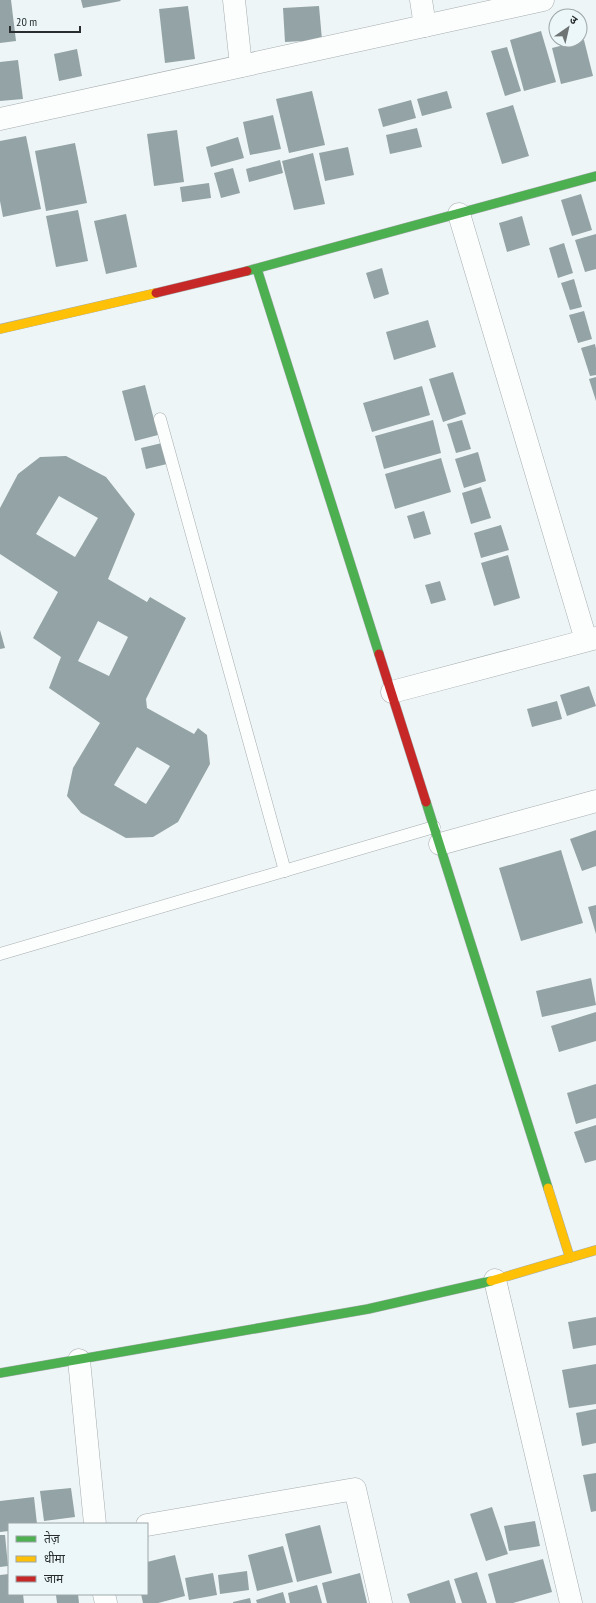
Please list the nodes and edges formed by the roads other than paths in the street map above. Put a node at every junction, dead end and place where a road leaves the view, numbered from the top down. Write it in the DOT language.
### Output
graph roads {
  1 [pos="234,0"];
  2 [pos="421,0"];
  3 [pos="543,0"];
  4 [pos="425,26"];
  5 [pos="241,66"];
  6 [pos="0,119"];
  7 [pos="596,176"];
  8 [pos="459,214"];
  9 [pos="257,269"];
  10 [pos="0,329"];
  11 [pos="160,419"];
  12 [pos="591,639"];
  13 [pos="392,692"];
  14 [pos="596,801"];
  15 [pos="437,835"];
  16 [pos="285,871"];
  17 [pos="0,954"];
  18 [pos="596,1250"];
  19 [pos="570,1258"];
  20 [pos="495,1280"];
  21 [pos="78,1360"];
  22 [pos="0,1373"];
  23 [pos="95,1523"];
  24 [pos="148,1525"];
  25 [pos="381,1603"];
  26 [pos="571,1603"];
  1 -- 5 [label="street"];
  2 -- 4 [label="street"];
  3 -- 4 [label="street"];
  4 -- 5 [label="street"];
  5 -- 6 [label="street"];
  7 -- 8 [label="street"];
  8 -- 9 [label="street"];
  8 -- 12 [label="street"];
  9 -- 10 [label="street"];
  9 -- 13 [label="street"];
  11 -- 16 [label="lane"];
  12 -- 13 [label="street"];
  13 -- 15 [label="street"];
  14 -- 15 [label="street"];
  15 -- 16 [label="lane"];
  15 -- 19 [label="street"];
  16 -- 17 [label="lane"];
  18 -- 19 [label="street"];
  19 -- 20 [label="street"];
  20 -- 21 [label="street"];
  20 -- 26 [label="street"];
  21 -- 22 [label="street"];
  21 -- 23 [label="street"];
  24 -- 25 [label="street"];
}
